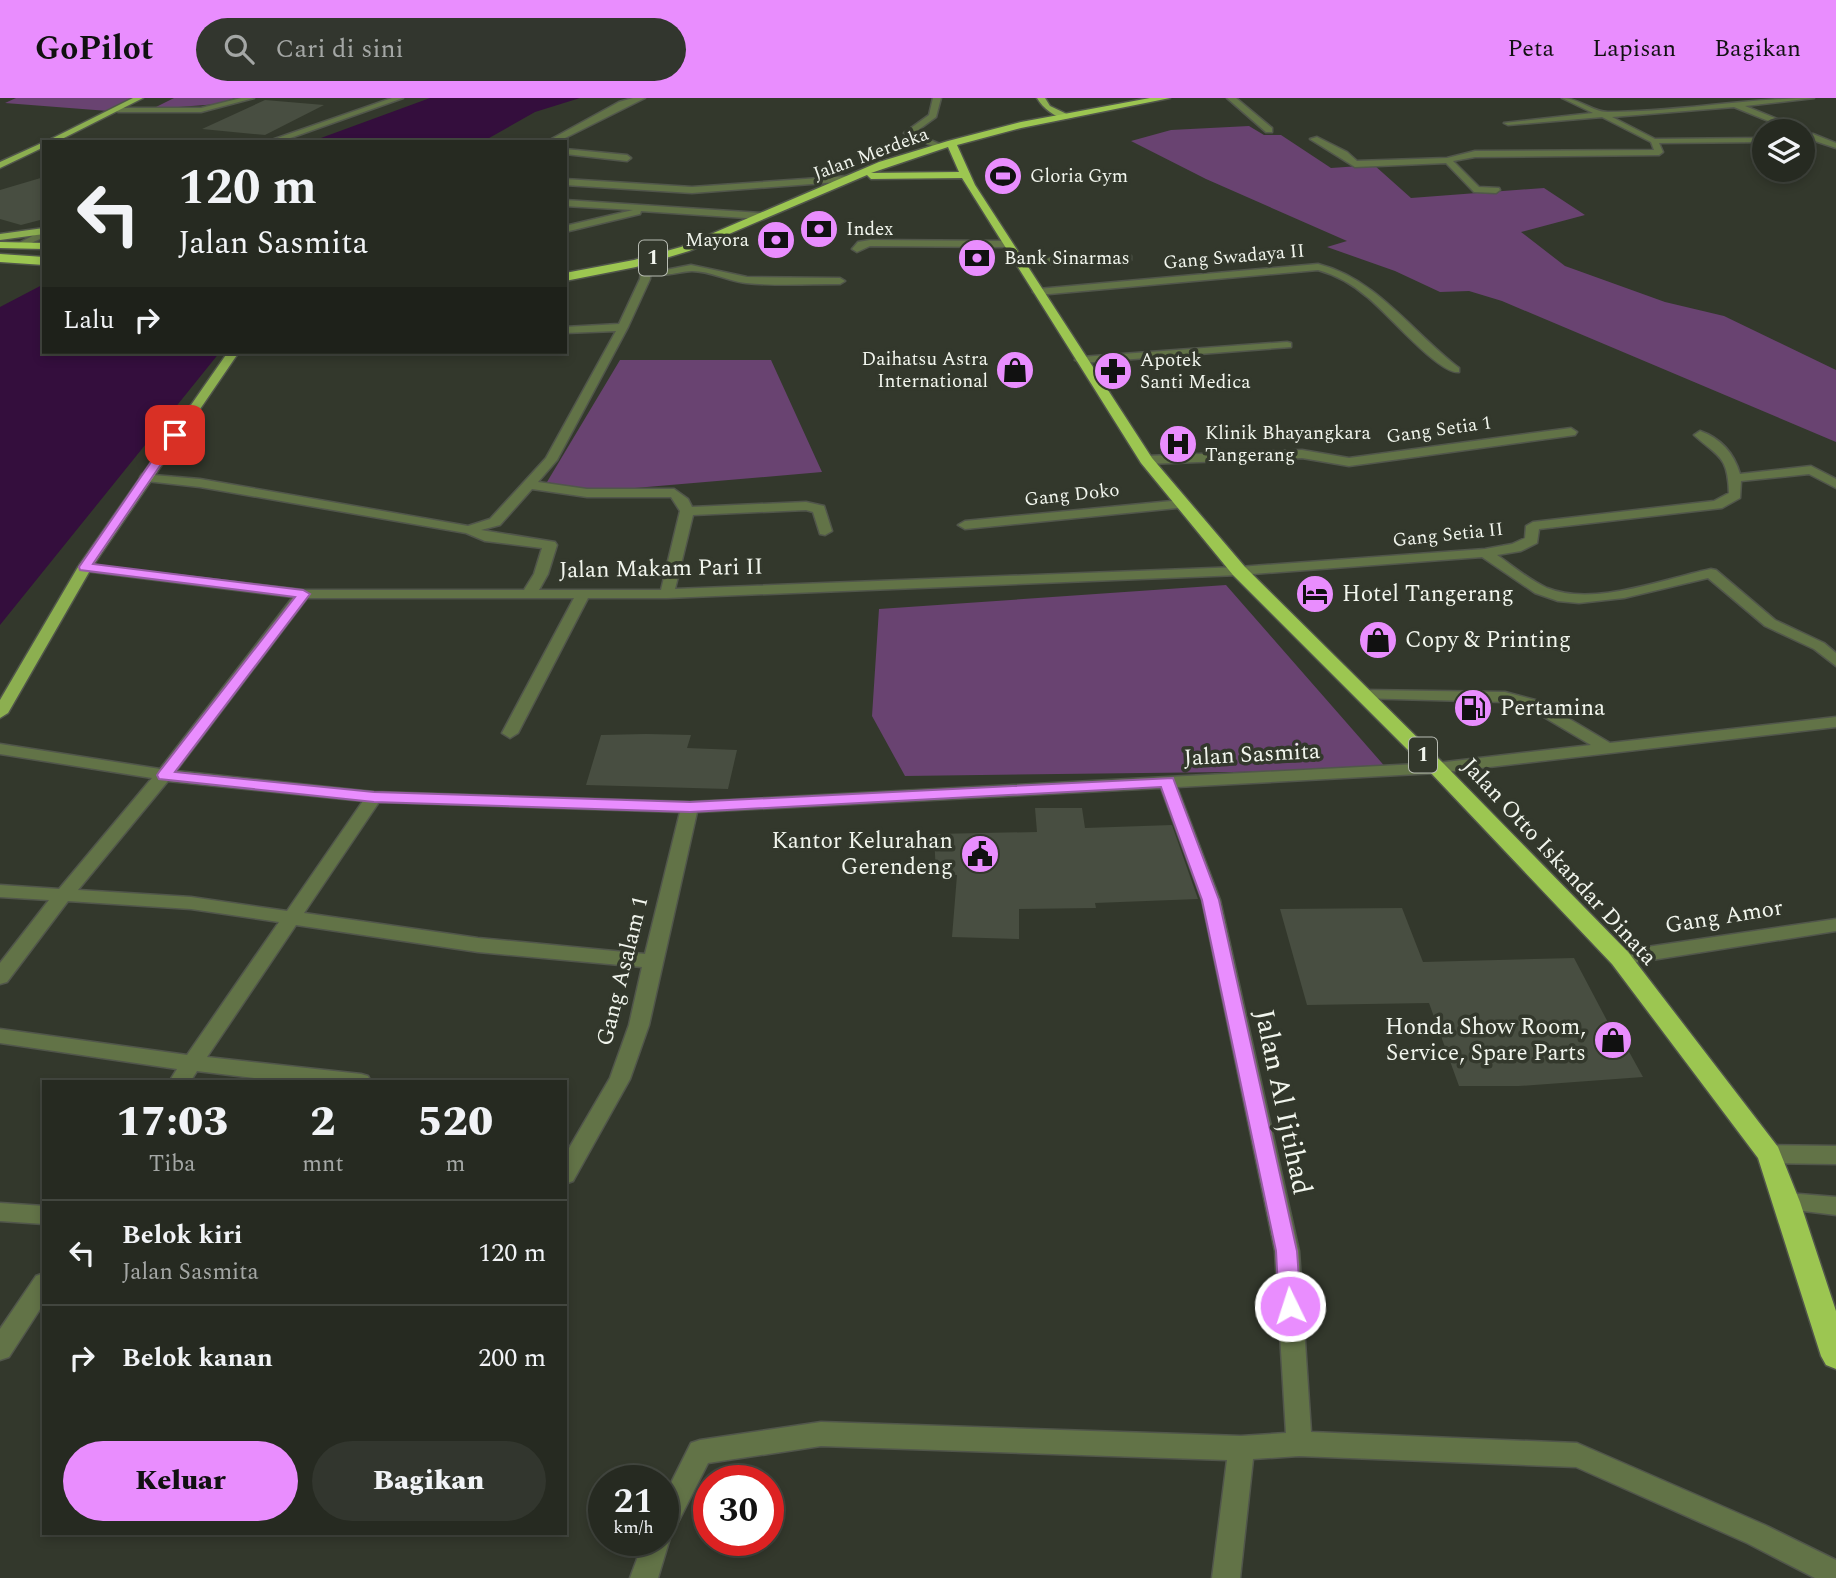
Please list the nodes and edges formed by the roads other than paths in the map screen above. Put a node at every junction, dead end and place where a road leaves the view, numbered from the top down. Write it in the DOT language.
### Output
graph roads {
  1 [pos="139,98"];
  2 [pos="250,98"];
  3 [pos="400,98"];
  4 [pos="641,98"];
  5 [pos="937,98"];
  6 [pos="1041,98"];
  7 [pos="1107,98"];
  8 [pos="1165,98"];
  9 [pos="1231,98"];
  10 [pos="1566,98"];
  11 [pos="1810,98"];
  12 [pos="1734,104"];
  13 [pos="118,110"];
  14 [pos="1051,110"];
  15 [pos="1602,115"];
  16 [pos="1069,117"];
  17 [pos="1769,119"];
  18 [pos="1508,123"];
  19 [pos="1021,125"];
  20 [pos="1269,130"];
  21 [pos="1815,134"];
  22 [pos="1836,134"];
  23 [pos="1815,138"];
  24 [pos="1314,139"];
  25 [pos="53,140"];
  26 [pos="276,140"];
  27 [pos="554,140"];
  28 [pos="1752,140"];
  29 [pos="1654,141"];
  30 [pos="951,143"];
  31 [pos="42,145"];
  32 [pos="1836,146"];
  33 [pos="939,147"];
  34 [pos="567,151"];
  35 [pos="627,158"];
  36 [pos="1448,160"];
  37 [pos="0,165"];
  38 [pos="966,176"];
  39 [pos="848,179"];
  40 [pos="567,182"];
  41 [pos="1496,190"];
  42 [pos="567,203"];
  43 [pos="651,209"];
  44 [pos="761,216"];
  45 [pos="737,226"];
  46 [pos="567,229"];
  47 [pos="42,232"];
  48 [pos="42,233"];
  49 [pos="0,237"];
  50 [pos="1007,244"];
  51 [pos="0,245"];
  52 [pos="20,245"];
  53 [pos="42,246"];
  54 [pos="857,249"];
  55 [pos="670,253"];
  56 [pos="0,258"];
  57 [pos="1128,258"];
  58 [pos="646,260"];
  59 [pos="42,261"];
  60 [pos="1019,262"];
  61 [pos="567,265"];
  62 [pos="567,277"];
  63 [pos="840,281"];
  64 [pos="1038,292"];
  65 [pos="623,327"];
  66 [pos="567,330"];
  67 [pos="1287,345"];
  68 [pos="232,354"];
  69 [pos="1081,360"];
  70 [pos="1455,370"];
  71 [pos="1571,432"];
  72 [pos="1700,435"];
  73 [pos="1146,460"];
  74 [pos="146,477"];
  75 [pos="1735,478"];
  76 [pos="1836,484"];
  77 [pos="530,485"];
  78 [pos="1182,504"];
  79 [pos="687,512"];
  80 [pos="965,525"];
  81 [pos="469,530"];
  82 [pos="825,531"];
  83 [pos="1485,553"];
  84 [pos="85,567"];
  85 [pos="1238,571"];
  86 [pos="303,594"];
  87 [pos="529,594"];
  88 [pos="583,594"];
  89 [pos="667,594"];
  90 [pos="1836,661"];
  91 [pos="1363,695"];
  92 [pos="0,713"];
  93 [pos="1836,722"];
  94 [pos="510,733"];
  95 [pos="1607,748"];
  96 [pos="0,749"];
  97 [pos="1437,768"];
  98 [pos="164,775"];
  99 [pos="1167,782"];
  100 [pos="374,797"];
  101 [pos="690,807"];
  102 [pos="0,891"];
  103 [pos="64,894"];
  104 [pos="291,920"];
  105 [pos="1836,925"];
  106 [pos="1620,958"];
  107 [pos="652,961"];
  108 [pos="0,977"];
  109 [pos="0,1036"];
  110 [pos="191,1063"];
  111 [pos="180,1080"];
  112 [pos="343,1080"];
  113 [pos="1769,1154"];
  114 [pos="1836,1155"];
  115 [pos="567,1172"];
  116 [pos="1787,1202"];
  117 [pos="1836,1206"];
  118 [pos="0,1212"];
  119 [pos="42,1215"];
  120 [pos="42,1286"];
  121 [pos="0,1349"];
  122 [pos="1836,1356"];
  123 [pos="1298,1444"];
  124 [pos="1241,1448"];
  125 [pos="679,1496"];
  126 [pos="652,1556"];
  127 [pos="1836,1574"];
  128 [pos="645,1578"];
  129 [pos="1226,1578"];
  1 -- 13 [label="main road"];
  2 -- 13 [label="street"];
  3 -- 26 [label="street"];
  4 -- 27 [label="street"];
  5 -- 33 [label="street"];
  6 -- 14 [label="main road"];
  7 -- 14 [label="highway, Jalan Merdeka / 1"];
  8 -- 16 [label="highway, Jalan Merdeka / 1"];
  9 -- 20 [label="street"];
  10 -- 15 [label="street"];
  11 -- 12 [label="street"];
  12 -- 15 [label="street"];
  12 -- 17 [label="street"];
  13 -- 25 [label="main road"];
  14 -- 16 [label="main road"];
  14 -- 19 [label="highway, Jalan Merdeka / 1"];
  15 -- 18 [label="street"];
  15 -- 29 [label="street"];
  16 -- 19 [label="highway, Jalan Merdeka / 1"];
  19 -- 30 [label="highway, Jalan Merdeka / 1"];
  21 -- 22 [label="street"];
  23 -- 32 [label="street"];
  24 -- 36 [label="street"];
  28 -- 29 [label="street"];
  29 -- 36 [label="street"];
  30 -- 33 [label="highway, Jalan Merdeka / 1"];
  30 -- 38 [label="highway, Jalan Otto Iskandar Dinata / 1"];
  31 -- 37 [label="main road"];
  33 -- 39 [label="highway, Jalan Merdeka / 1"];
  34 -- 35 [label="street"];
  36 -- 41 [label="street"];
  38 -- 39 [label="highway"];
  38 -- 50 [label="highway, Jalan Otto Iskandar Dinata / 1"];
  39 -- 40 [label="street"];
  39 -- 44 [label="highway, Jalan Merdeka / 1"];
  42 -- 43 [label="street"];
  43 -- 44 [label="street"];
  43 -- 46 [label="street"];
  44 -- 45 [label="highway, Jalan Merdeka / 1"];
  45 -- 55 [label="highway, Jalan Merdeka / 1"];
  45 -- 61 [label="highway, Jalan Merdeka / 1"];
  47 -- 49 [label="main road"];
  48 -- 52 [label="street"];
  50 -- 54 [label="street"];
  50 -- 60 [label="highway, Jalan Otto Iskandar Dinata / 1"];
  51 -- 52 [label="highway"];
  52 -- 53 [label="highway"];
  55 -- 58 [label="highway, Jalan Merdeka / 1"];
  55 -- 63 [label="street"];
  56 -- 59 [label="highway"];
  57 -- 60 [label="street"];
  58 -- 62 [label="highway, Jalan Merdeka / 1"];
  58 -- 65 [label="street"];
  60 -- 64 [label="highway, Jalan Otto Iskandar Dinata / 1"];
  64 -- 69 [label="highway, Jalan Otto Iskandar Dinata / 1"];
  64 -- 70 [label="street, Gang Swadaya II"];
  65 -- 66 [label="street"];
  65 -- 77 [label="street"];
  67 -- 69 [label="street"];
  68 -- 74 [label="main road"];
  69 -- 73 [label="highway, Jalan Otto Iskandar Dinata / 1"];
  71 -- 73 [label="street, Gang Setia 1"];
  72 -- 75 [label="street"];
  73 -- 78 [label="highway, Jalan Otto Iskandar Dinata / 1"];
  74 -- 81 [label="street"];
  74 -- 84 [label="main road"];
  75 -- 76 [label="street"];
  75 -- 83 [label="street, Gang Setia II"];
  77 -- 79 [label="street"];
  77 -- 81 [label="street"];
  78 -- 80 [label="street, Gang Doko"];
  78 -- 85 [label="highway, Jalan Otto Iskandar Dinata / 1"];
  79 -- 82 [label="street"];
  79 -- 89 [label="street"];
  81 -- 87 [label="street"];
  83 -- 85 [label="street, Gang Setia II"];
  83 -- 90 [label="street"];
  84 -- 86 [label="street, Jalan Makam Pari II"];
  84 -- 92 [label="main road"];
  85 -- 89 [label="street, Jalan Makam Pari II"];
  85 -- 91 [label="highway, Jalan Otto Iskandar Dinata / 1"];
  86 -- 87 [label="street, Jalan Makam Pari II"];
  86 -- 98 [label="street"];
  87 -- 88 [label="street, Jalan Makam Pari II"];
  88 -- 89 [label="street, Jalan Makam Pari II"];
  88 -- 94 [label="street"];
  91 -- 95 [label="street"];
  91 -- 97 [label="highway, Jalan Otto Iskandar Dinata / 1"];
  93 -- 95 [label="street, Jalan Sasmita"];
  95 -- 97 [label="street, Jalan Sasmita"];
  96 -- 98 [label="street, Jalan Sasmita"];
  97 -- 99 [label="street, Jalan Sasmita"];
  97 -- 106 [label="highway, Jalan Otto Iskandar Dinata / 1"];
  98 -- 100 [label="street, Jalan Sasmita"];
  98 -- 103 [label="street"];
  99 -- 101 [label="street, Jalan Sasmita"];
  99 -- 123 [label="street, Jalan Al Ijtihad"];
  100 -- 101 [label="street, Jalan Sasmita"];
  100 -- 104 [label="street"];
  101 -- 107 [label="street, Gang Asalam 1"];
  102 -- 103 [label="street"];
  103 -- 104 [label="street"];
  103 -- 108 [label="street"];
  104 -- 107 [label="street"];
  104 -- 110 [label="street"];
  105 -- 106 [label="street, Gang Amor"];
  106 -- 113 [label="highway, Jalan Otto Iskandar Dinata / 1"];
  107 -- 115 [label="street, Gang Asalam 1"];
  109 -- 110 [label="street"];
  110 -- 111 [label="street"];
  110 -- 112 [label="street"];
  113 -- 114 [label="street"];
  113 -- 116 [label="highway, Jalan Otto Iskandar Dinata / 1"];
  116 -- 117 [label="street"];
  116 -- 122 [label="highway, Jalan Otto Iskandar Dinata / 1"];
  118 -- 119 [label="street"];
  120 -- 121 [label="street"];
  123 -- 124 [label="street"];
  123 -- 127 [label="street"];
  124 -- 125 [label="street"];
  124 -- 129 [label="street"];
  126 -- 128 [label="street"];
}
